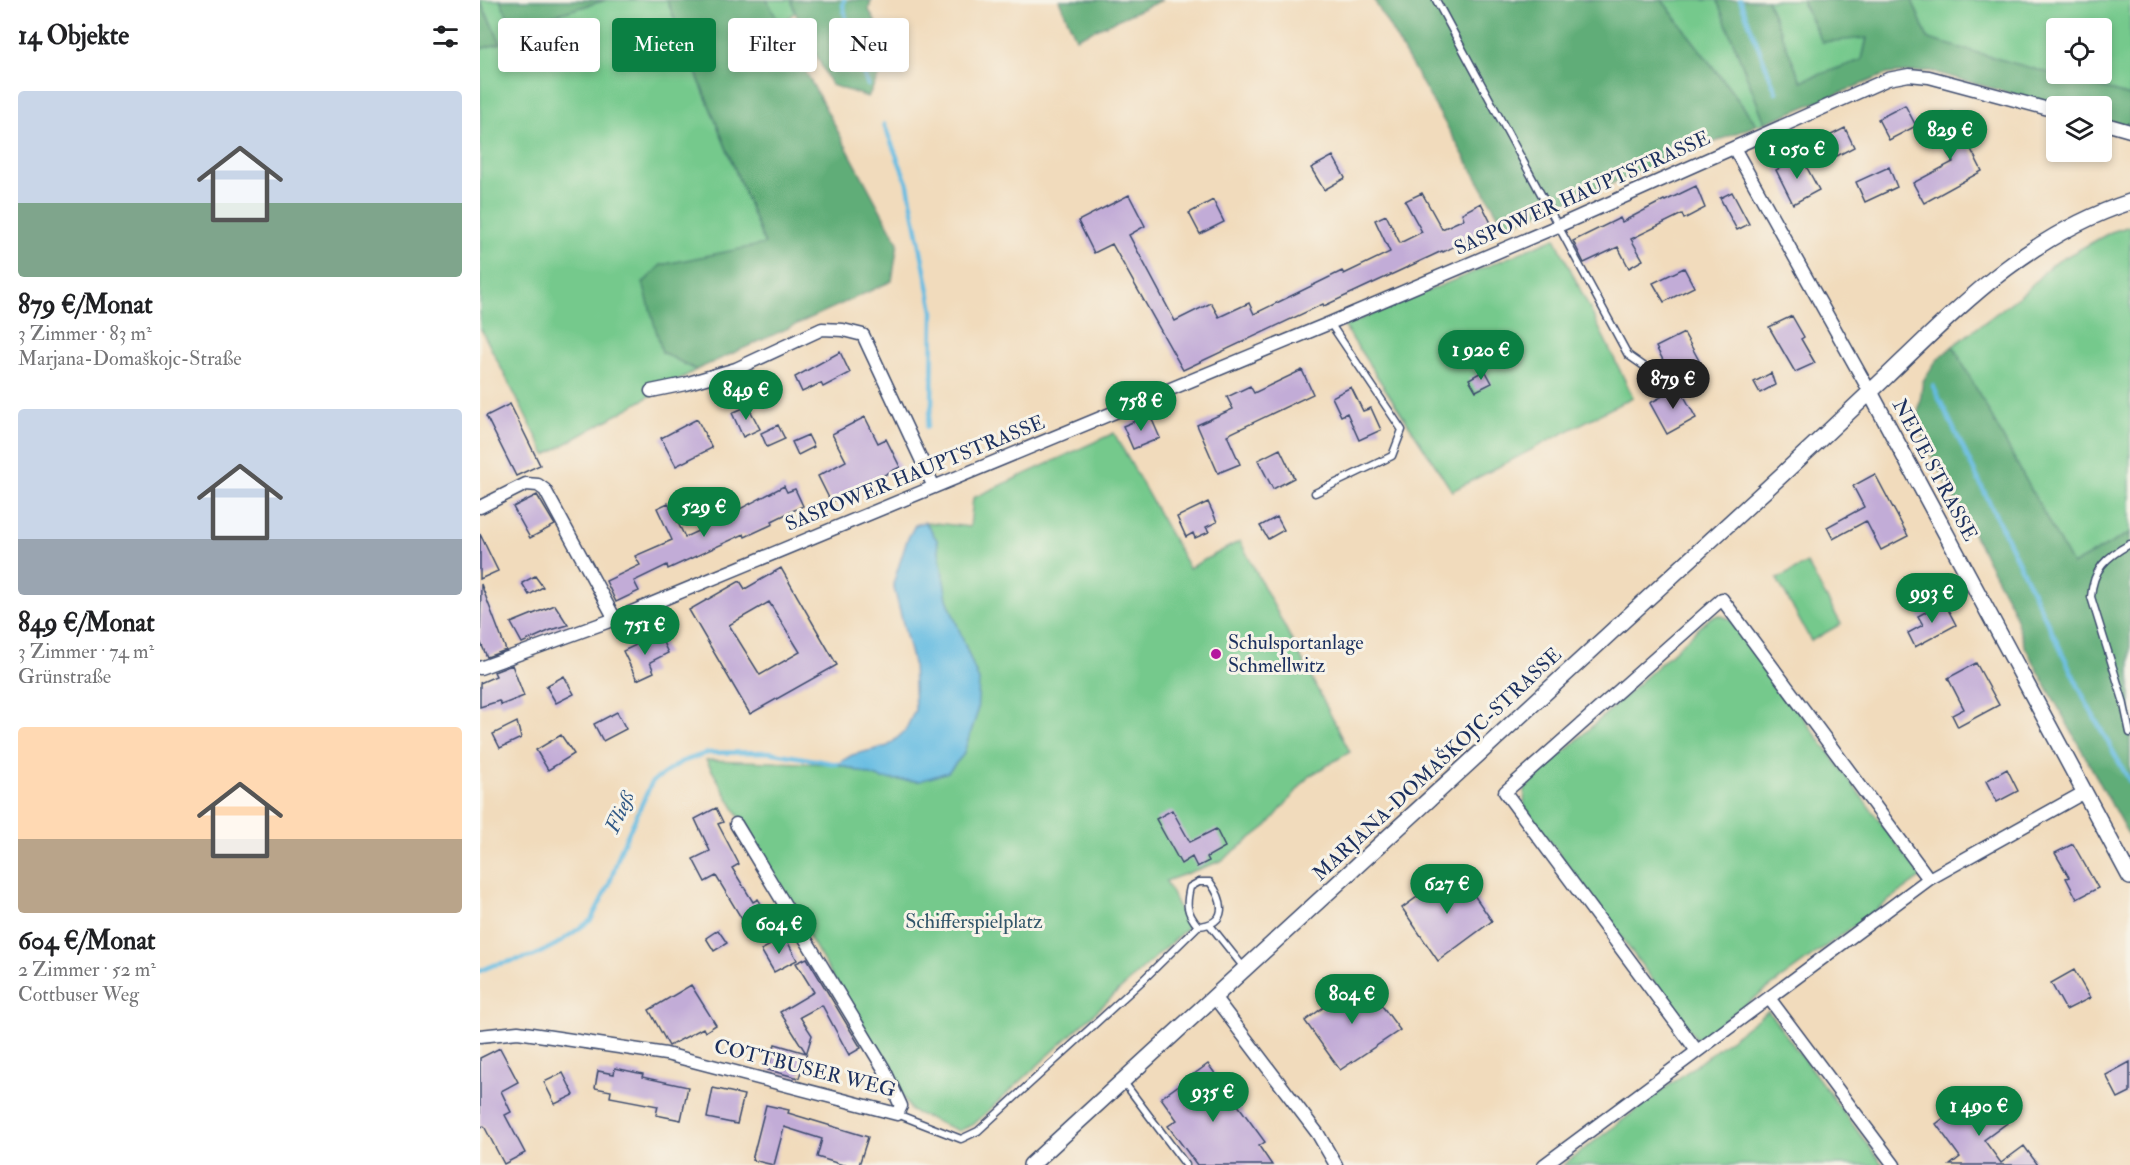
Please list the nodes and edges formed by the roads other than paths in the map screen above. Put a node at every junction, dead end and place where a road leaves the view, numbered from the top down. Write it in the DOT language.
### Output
graph roads {
  1 [pos="1436,0"];
  2 [pos="2046,108"];
  3 [pos="2112,126"];
  4 [pos="2130,131"];
  5 [pos="1734,148"];
  6 [pos="2130,202"];
  7 [pos="1558,226"];
  8 [pos="1330,323"];
  9 [pos="1648,369"];
  10 [pos="651,391"];
  11 [pos="1870,392"];
  12 [pos="934,487"];
  13 [pos="1315,494"];
  14 [pos="480,507"];
  15 [pos="2130,544"];
  16 [pos="615,619"];
  17 [pos="480,668"];
  18 [pos="2130,734"];
  19 [pos="2083,793"];
  20 [pos="736,824"];
  21 [pos="2130,877"];
  22 [pos="1929,879"];
  23 [pos="1209,925"];
  24 [pos="1198,926"];
  25 [pos="1246,970"];
  26 [pos="1215,998"];
  27 [pos="1769,998"];
  28 [pos="480,1036"];
  29 [pos="1697,1051"];
  30 [pos="1123,1081"];
  31 [pos="897,1114"];
  32 [pos="1031,1165"];
  33 [pos="1186,1165"];
  34 [pos="1335,1165"];
  35 [pos="1544,1165"];
  36 [pos="1893,1165"];
  1 -- 7 [label="lane"];
  2 -- 5 [label="street, SASPOWER HAUPTSTRASSE"];
  3 -- 4 [label="street"];
  5 -- 7 [label="street, SASPOWER HAUPTSTRASSE"];
  5 -- 11 [label="street, NEUE STRASSE"];
  6 -- 11 [label="street, MARJANA-DOMAŠKOJC-STRASSE"];
  7 -- 8 [label="street, SASPOWER HAUPTSTRASSE"];
  7 -- 9 [label="lane"];
  8 -- 12 [label="street, SASPOWER HAUPTSTRASSE"];
  8 -- 13 [label="lane"];
  10 -- 12 [label="street"];
  11 -- 19 [label="street, NEUE STRASSE"];
  11 -- 25 [label="street, MARJANA-DOMAŠKOJC-STRASSE"];
  12 -- 16 [label="street, SASPOWER HAUPTSTRASSE"];
  14 -- 16 [label="street"];
  15 -- 18 [label="lane"];
  16 -- 17 [label="street, SASPOWER HAUPTSTRASSE"];
  19 -- 21 [label="street, NEUE STRASSE"];
  19 -- 22 [label="street"];
  20 -- 31 [label="street, COTTBUSER WEG"];
  22 -- 27 [label="street"];
  22 -- 29 [label="street"];
  23 -- 24 [label="lane"];
  23 -- 24 [label="lane"];
  23 -- 25 [label="lane"];
  24 -- 31 [label="lane"];
  25 -- 26 [label="street, MARJANA-DOMAŠKOJC-STRASSE"];
  26 -- 30 [label="street, MARJANA-DOMAŠKOJC-STRASSE"];
  26 -- 34 [label="street"];
  27 -- 29 [label="street"];
  27 -- 36 [label="street"];
  28 -- 31 [label="street, COTTBUSER WEG"];
  29 -- 35 [label="street"];
  30 -- 32 [label="street, MARJANA-DOMAŠKOJC-STRASSE"];
  30 -- 33 [label="lane"];
}
